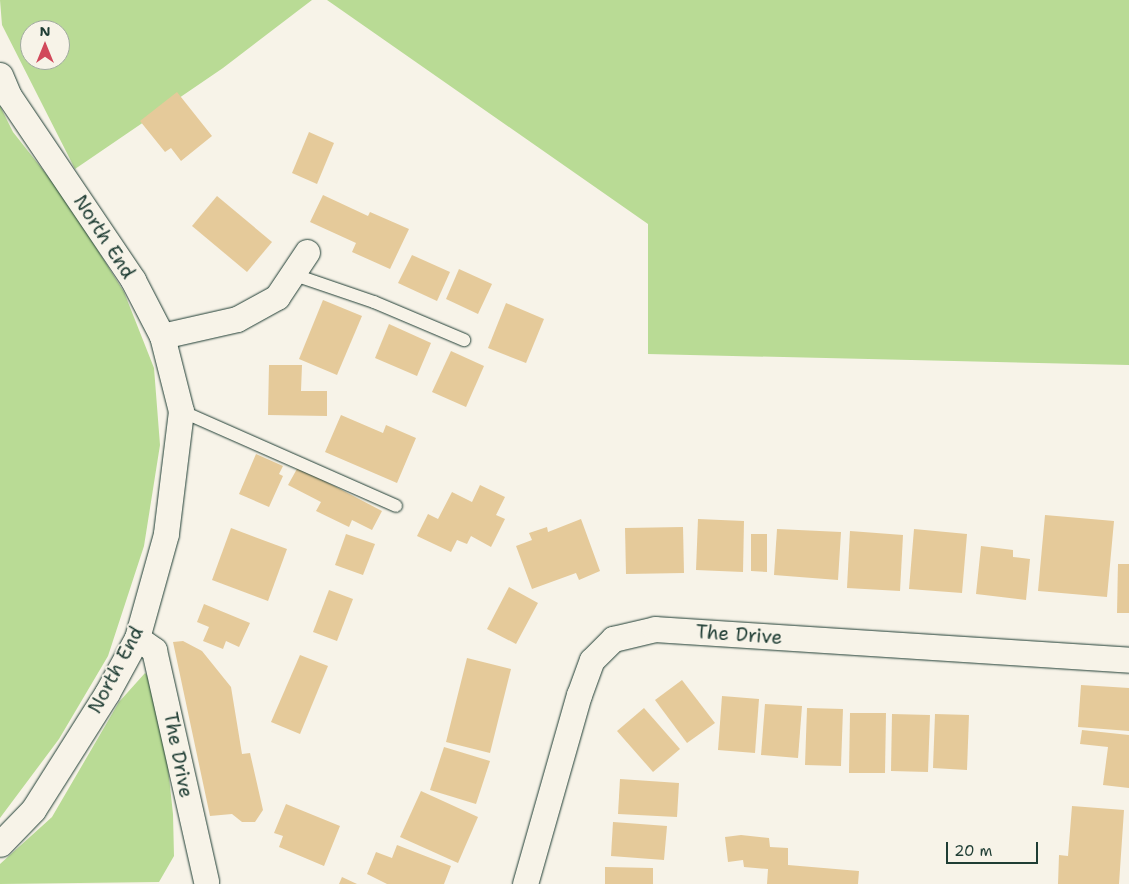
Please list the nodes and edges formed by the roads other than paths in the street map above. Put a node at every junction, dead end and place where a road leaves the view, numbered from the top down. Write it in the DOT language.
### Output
graph roads {
  1 [pos="0,75"];
  2 [pos="307,252"];
  3 [pos="292,274"];
  4 [pos="162,336"];
  5 [pos="464,340"];
  6 [pos="181,411"];
  7 [pos="396,506"];
  8 [pos="137,638"];
  9 [pos="1129,660"];
  10 [pos="0,844"];
  11 [pos="206,883"];
  12 [pos="525,884"];
  1 -- 4 [label="street, North End"];
  2 -- 3 [label="street"];
  3 -- 4 [label="street"];
  3 -- 5 [label="lane"];
  4 -- 6 [label="street, North End"];
  6 -- 7 [label="lane"];
  6 -- 8 [label="street, North End"];
  8 -- 10 [label="street, North End"];
  8 -- 11 [label="street, The Drive"];
  9 -- 12 [label="street, The Drive"];
}
